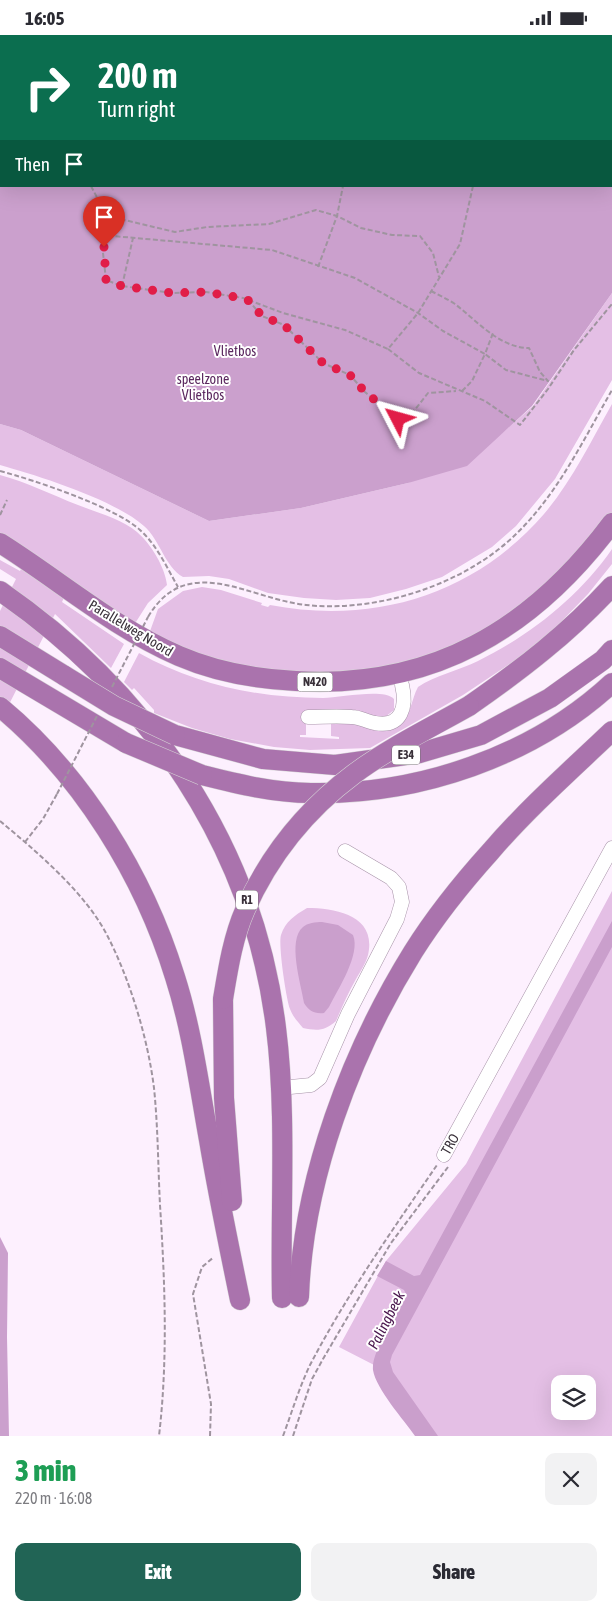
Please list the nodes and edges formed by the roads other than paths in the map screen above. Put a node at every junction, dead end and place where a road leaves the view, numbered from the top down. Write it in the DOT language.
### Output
graph roads {
  1 [pos="612,523"];
  2 [pos="612,539"];
  3 [pos="0,543"];
  4 [pos="0,554"];
  5 [pos="612,586"];
  6 [pos="0,591"];
  7 [pos="0,636"];
  8 [pos="612,650"];
  9 [pos="0,668"];
  10 [pos="612,683"];
  11 [pos="402,685"];
  12 [pos="0,707"];
  13 [pos="308,717"];
  14 [pos="612,731"];
  15 [pos="612,848"];
  16 [pos="345,851"];
  17 [pos="280,1088"];
  18 [pos="448,1159"];
  1 -- 3 [label="highway, Parallelweg Noord / N420"];
  2 -- 11 [label="highway, Parallelweg Noord / N420"];
  4 -- 11 [label="highway, Parallelweg Noord / N420"];
  5 -- 12 [label="highway, bridge"];
  6 -- 17 [label="highway, R1"];
  7 -- 8 [label="highway, E34, bridge"];
  9 -- 10 [label="highway, E34, bridge"];
  11 -- 13 [label="lane"];
  14 -- 17 [label="highway, R1"];
  15 -- 18 [label="lane, TRO"];
  16 -- 17 [label="lane"];
}
